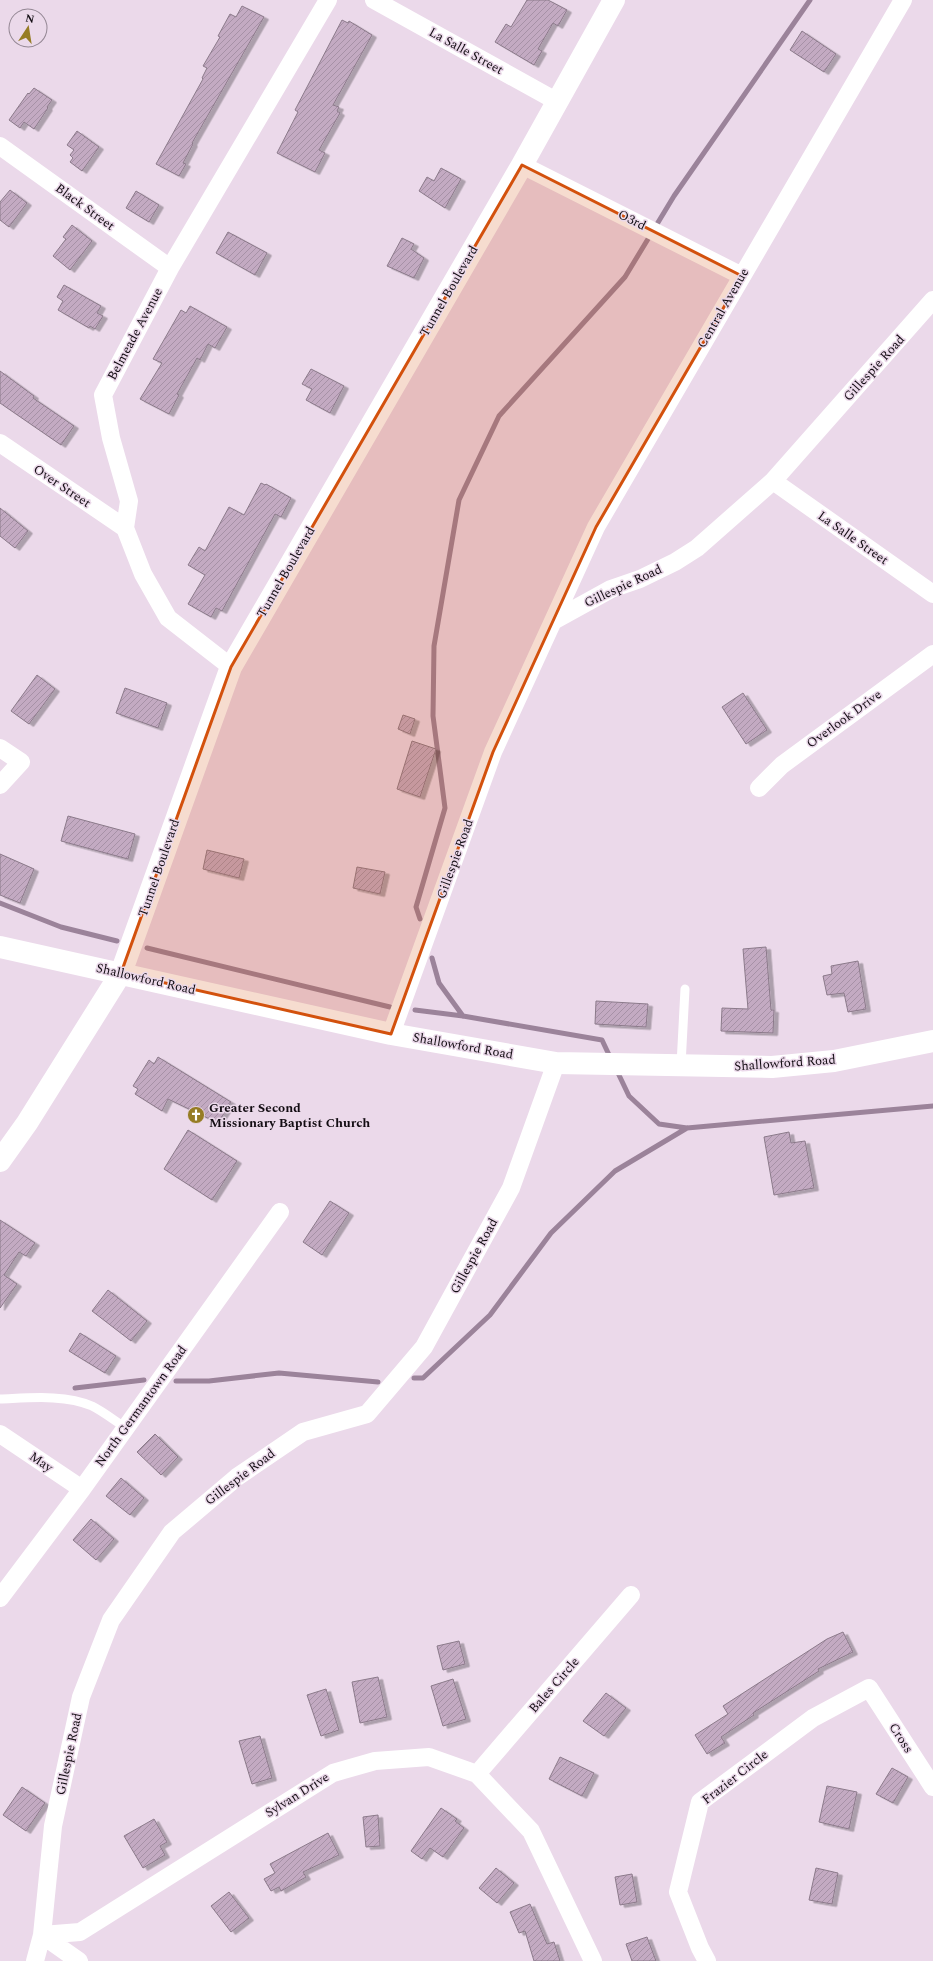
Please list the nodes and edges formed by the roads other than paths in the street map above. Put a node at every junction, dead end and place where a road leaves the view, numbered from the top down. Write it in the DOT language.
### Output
graph roads {
  1 [pos="328,0"];
  2 [pos="374,0"];
  3 [pos="614,0"];
  4 [pos="903,0"];
  5 [pos="558,102"];
  6 [pos="0,146"];
  7 [pos="522,165"];
  8 [pos="170,268"];
  9 [pos="742,276"];
  10 [pos="933,300"];
  11 [pos="0,443"];
  12 [pos="773,481"];
  13 [pos="125,528"];
  14 [pos="933,594"];
  15 [pos="553,621"];
  16 [pos="933,654"];
  17 [pos="231,667"];
  18 [pos="0,748"];
  19 [pos="0,785"];
  20 [pos="759,788"];
  21 [pos="0,947"];
  22 [pos="121,973"];
  23 [pos="685,989"];
  24 [pos="391,1034"];
  25 [pos="933,1041"];
  26 [pos="556,1063"];
  27 [pos="681,1066"];
  28 [pos="0,1161"];
  29 [pos="280,1212"];
  30 [pos="0,1399"];
  31 [pos="126,1428"];
  32 [pos="0,1434"];
  33 [pos="82,1489"];
  34 [pos="631,1595"];
  35 [pos="0,1598"];
  36 [pos="868,1688"];
  37 [pos="477,1774"];
  38 [pos="933,1787"];
  39 [pos="42,1935"];
  40 [pos="35,1961"];
  41 [pos="79,1961"];
  42 [pos="593,1961"];
  43 [pos="707,1961"];
  1 -- 8 [label="street, Belmeade Avenue"];
  2 -- 5 [label="street, La Salle Street"];
  3 -- 5 [label="main road, Tunnel Boulevard"];
  4 -- 9 [label="street, Central Avenue"];
  5 -- 7 [label="main road, Tunnel Boulevard"];
  6 -- 8 [label="street, Black Street"];
  7 -- 9 [label="street, O3rd"];
  7 -- 17 [label="main road, Tunnel Boulevard"];
  8 -- 13 [label="street, Belmeade Avenue"];
  9 -- 15 [label="street, Central Avenue"];
  10 -- 12 [label="street, Gillespie Road"];
  11 -- 13 [label="street, Over Street"];
  12 -- 14 [label="street, La Salle Street"];
  12 -- 15 [label="street, Gillespie Road"];
  13 -- 17 [label="street, Belmeade Avenue"];
  15 -- 24 [label="street, Gillespie Road"];
  16 -- 20 [label="street, Overlook Drive"];
  17 -- 22 [label="main road, Tunnel Boulevard"];
  18 -- 19 [label="street"];
  21 -- 22 [label="main road, Shallowford Road"];
  22 -- 24 [label="main road, Shallowford Road"];
  22 -- 28 [label="main road, Tunnel Boulevard"];
  23 -- 27 [label="lane"];
  24 -- 26 [label="main road, Shallowford Road"];
  25 -- 27 [label="main road, Shallowford Road"];
  26 -- 27 [label="main road, Shallowford Road"];
  26 -- 39 [label="street, Gillespie Road"];
  29 -- 31 [label="street, North Germantown Road"];
  30 -- 31 [label="lane"];
  31 -- 33 [label="street, North Germantown Road"];
  32 -- 33 [label="street, May"];
  33 -- 35 [label="street, North Germantown Road"];
  34 -- 37 [label="street, Bales Circle"];
  36 -- 38 [label="street, Cross"];
  36 -- 43 [label="street, Frazier Circle"];
  37 -- 39 [label="street, Sylvan Drive"];
  37 -- 42 [label="street, Sylvan Drive"];
  39 -- 40 [label="street, Gillespie Road"];
  39 -- 41 [label="street"];
}
